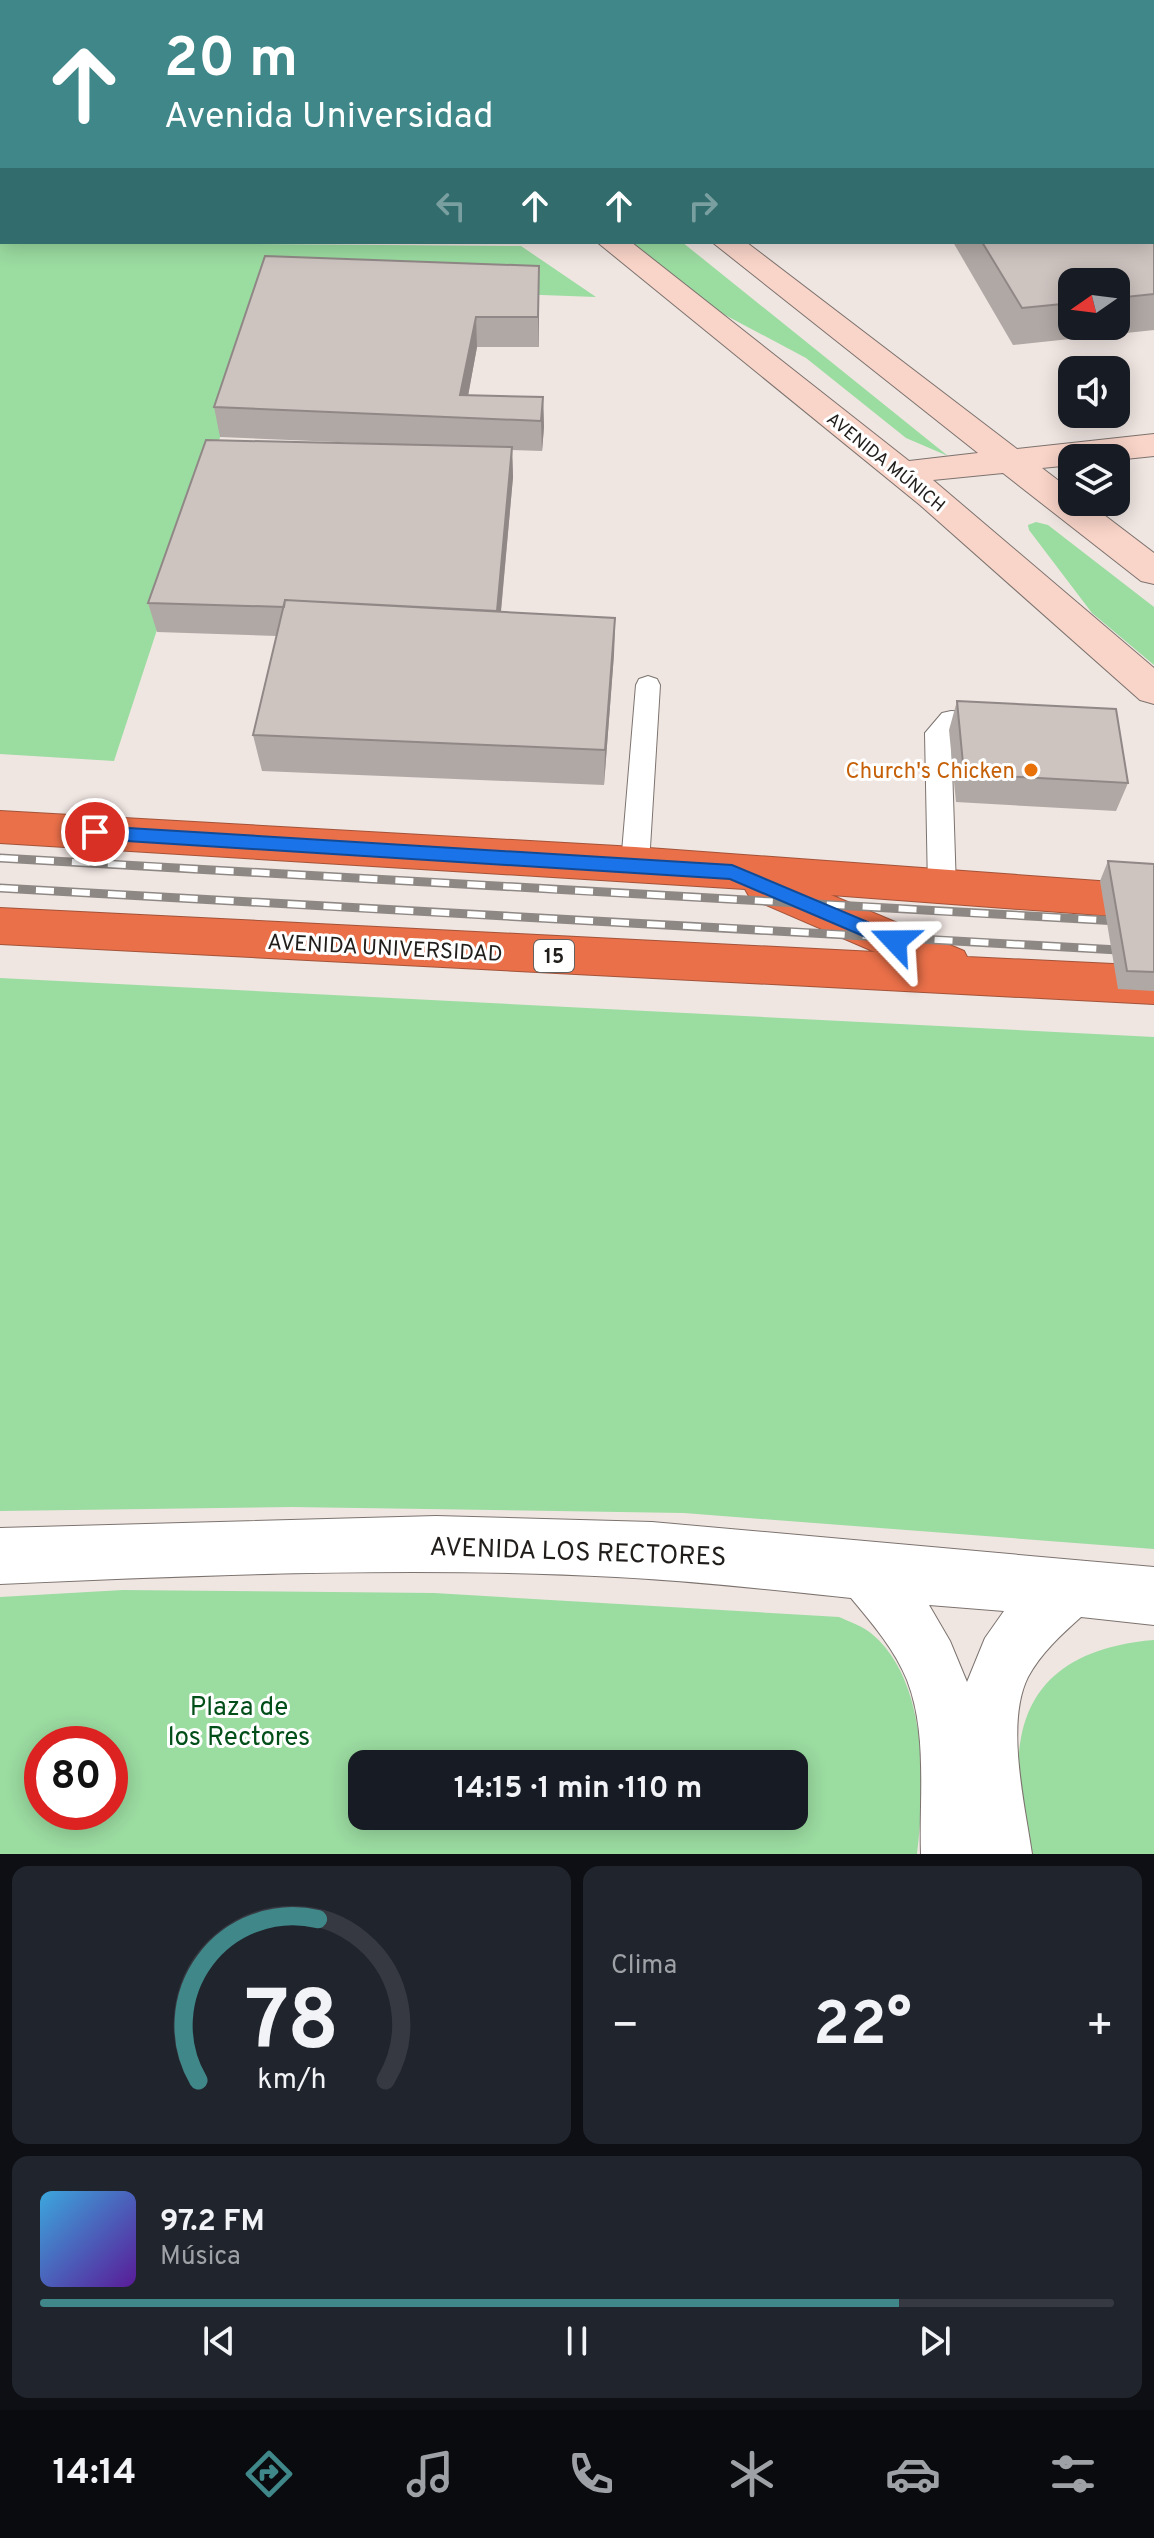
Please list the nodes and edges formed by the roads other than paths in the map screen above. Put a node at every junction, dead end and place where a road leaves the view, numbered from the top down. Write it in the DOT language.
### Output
graph roads {
  1 [pos="614,244"];
  2 [pos="730,244"];
  3 [pos="1154,445"];
  4 [pos="1009,461"];
  5 [pos="899,473"];
  6 [pos="1154,474"];
  7 [pos="1130,477"];
  8 [pos="1056,483"];
  9 [pos="932,497"];
  10 [pos="1154,572"];
  11 [pos="648,685"];
  12 [pos="1154,690"];
  13 [pos="1010,721"];
  14 [pos="0,827"];
  15 [pos="635,864"];
  16 [pos="732,872"];
  17 [pos="942,888"];
  18 [pos="1154,902"];
  19 [pos="0,926"];
  20 [pos="976,976"];
  21 [pos="1154,985"];
  22 [pos="0,1556"];
  23 [pos="865,1571"];
  24 [pos="1071,1586"];
  25 [pos="1154,1596"];
  26 [pos="952,1854"];
  27 [pos="1001,1854"];
  1 -- 5 [label="main road, AVENIDA MÚNICH"];
  2 -- 4 [label="main road"];
  3 -- 4 [label="main road"];
  4 -- 5 [label="main road"];
  4 -- 8 [label="main road"];
  5 -- 9 [label="main road, AVENIDA MÚNICH"];
  6 -- 7 [label="main road"];
  8 -- 9 [label="main road"];
  8 -- 10 [label="main road"];
  9 -- 12 [label="main road, AVENIDA MÚNICH"];
  11 -- 15 [label="lane"];
  13 -- 17 [label="lane"];
  14 -- 15 [label="highway"];
  15 -- 16 [label="highway"];
  16 -- 17 [label="highway"];
  16 -- 20 [label="highway"];
  17 -- 18 [label="highway"];
  19 -- 20 [label="highway, AVENIDA UNIVERSIDAD / 15"];
  20 -- 21 [label="highway, AVENIDA UNIVERSIDAD / 15"];
  22 -- 23 [label="street, AVENIDA LOS RECTORES"];
  23 -- 24 [label="street, AVENIDA LOS RECTORES"];
  23 -- 26 [label="street"];
  24 -- 25 [label="street, AVENIDA LOS RECTORES"];
  24 -- 27 [label="street"];
}
